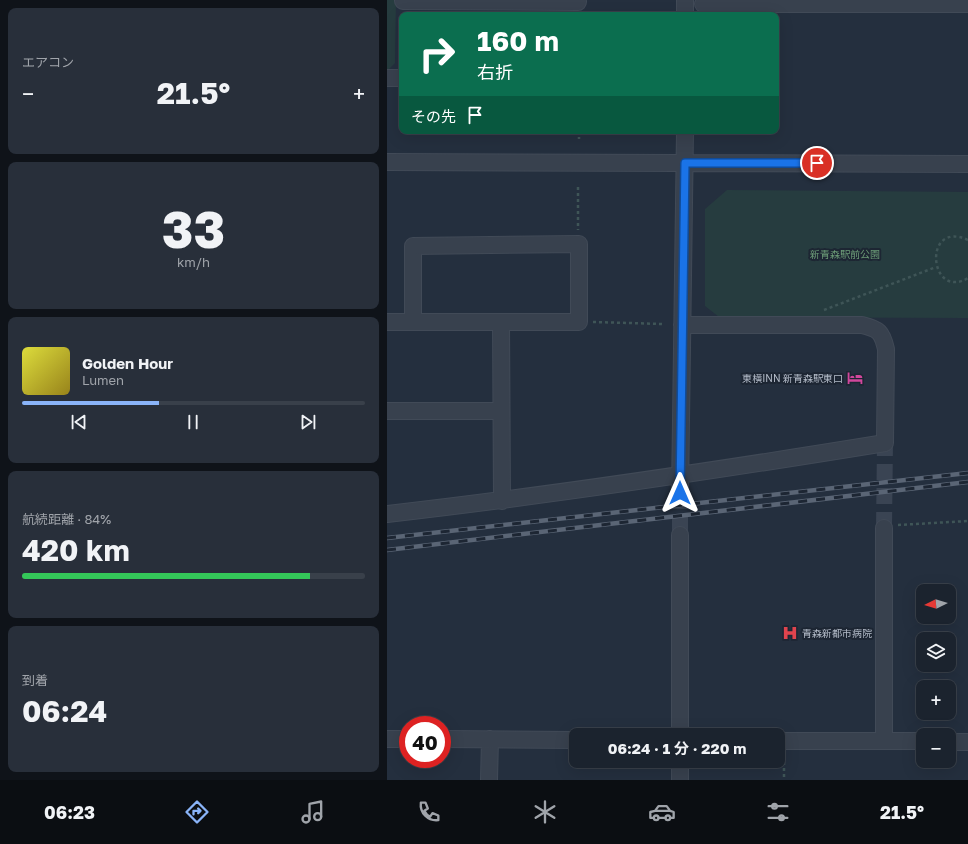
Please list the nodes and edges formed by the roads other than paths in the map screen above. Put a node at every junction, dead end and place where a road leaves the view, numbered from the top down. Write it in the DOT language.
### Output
graph roads {
  1 [pos="685,0"];
  2 [pos="793,2"];
  3 [pos="868,2"];
  4 [pos="703,4"];
  5 [pos="968,4"];
  6 [pos="403,5"];
  7 [pos="578,6"];
  8 [pos="685,12"];
  9 [pos="387,78"];
  10 [pos="399,78"];
  11 [pos="685,134"];
  12 [pos="387,162"];
  13 [pos="685,163"];
  14 [pos="968,164"];
  15 [pos="387,322"];
  16 [pos="413,322"];
  17 [pos="501,322"];
  18 [pos="682,324"];
  19 [pos="387,411"];
  20 [pos="501,411"];
  21 [pos="680,476"];
  22 [pos="680,493"];
  23 [pos="502,501"];
  24 [pos="387,514"];
  25 [pos="890,526"];
  26 [pos="681,535"];
  27 [pos="680,728"];
  28 [pos="387,739"];
  29 [pos="399,739"];
  30 [pos="451,739"];
  31 [pos="491,739"];
  32 [pos="569,740"];
  33 [pos="785,741"];
  34 [pos="884,741"];
  35 [pos="916,741"];
  36 [pos="956,742"];
  37 [pos="968,742"];
  38 [pos="680,768"];
  39 [pos="489,780"];
  40 [pos="680,780"];
  1 -- 8 [label="street"];
  2 -- 3 [label="street"];
  2 -- 4 [label="street"];
  3 -- 5 [label="street"];
  6 -- 7 [label="street"];
  9 -- 10 [label="street"];
  11 -- 13 [label="street"];
  12 -- 13 [label="street"];
  13 -- 14 [label="street"];
  13 -- 18 [label="street"];
  15 -- 16 [label="street"];
  16 -- 17 [label="street"];
  16 -- 17 [label="street"];
  17 -- 20 [label="street"];
  18 -- 21 [label="street"];
  18 -- 21 [label="street"];
  19 -- 20 [label="street"];
  20 -- 23 [label="street"];
  21 -- 22 [label="street"];
  21 -- 23 [label="street"];
  23 -- 24 [label="street"];
  25 -- 34 [label="street"];
  26 -- 27 [label="street"];
  28 -- 29 [label="street"];
  30 -- 31 [label="street"];
  31 -- 32 [label="street"];
  31 -- 39 [label="street"];
  33 -- 34 [label="street"];
  34 -- 35 [label="street"];
  36 -- 37 [label="street"];
  38 -- 40 [label="street"];
}
